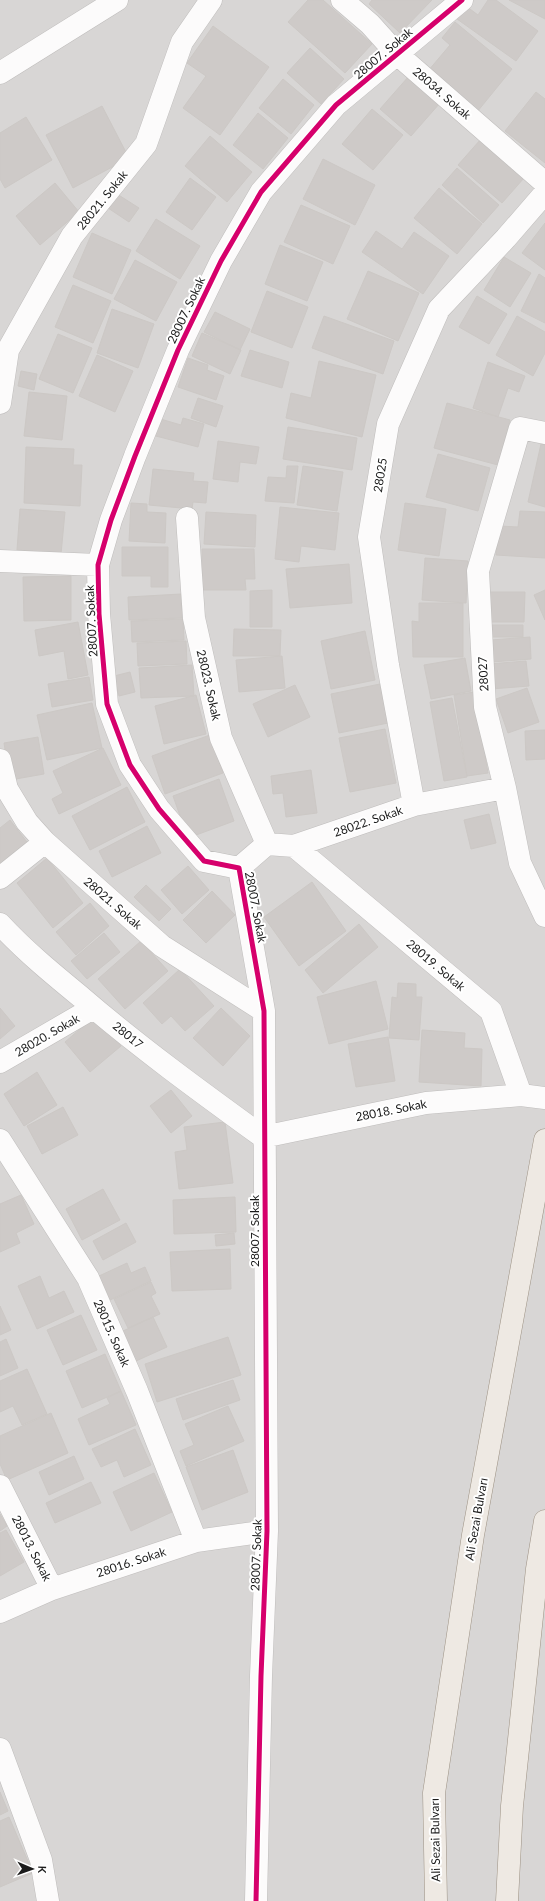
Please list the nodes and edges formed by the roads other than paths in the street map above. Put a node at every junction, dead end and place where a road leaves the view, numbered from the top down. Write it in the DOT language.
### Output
graph roads {
  1 [pos="117,0"];
  2 [pos="211,0"];
  3 [pos="342,0"];
  4 [pos="462,0"];
  5 [pos="398,54"];
  6 [pos="0,73"];
  7 [pos="545,183"];
  8 [pos="545,193"];
  9 [pos="4,354"];
  10 [pos="0,403"];
  11 [pos="545,433"];
  12 [pos="187,518"];
  13 [pos="0,561"];
  14 [pos="98,565"];
  15 [pos="0,760"];
  16 [pos="506,788"];
  17 [pos="414,805"];
  18 [pos="45,842"];
  19 [pos="267,844"];
  20 [pos="294,846"];
  21 [pos="239,868"];
  22 [pos="0,878"];
  23 [pos="545,916"];
  24 [pos="0,924"];
  25 [pos="93,1008"];
  26 [pos="264,1011"];
  27 [pos="0,1062"];
  28 [pos="521,1095"];
  29 [pos="545,1098"];
  30 [pos="263,1137"];
  31 [pos="0,1140"];
  32 [pos="545,1140"];
  33 [pos="0,1486"];
  34 [pos="545,1521"];
  35 [pos="267,1531"];
  36 [pos="196,1541"];
  37 [pos="52,1589"];
  38 [pos="0,1612"];
  39 [pos="0,1749"];
  40 [pos="48,1901"];
  41 [pos="256,1901"];
  42 [pos="436,1901"];
  43 [pos="507,1901"];
  1 -- 6 [label="street"];
  2 -- 9 [label="street, 28021. Sokak"];
  3 -- 5 [label="street, 28034. Sokak"];
  4 -- 5 [label="street, 28007. Sokak"];
  5 -- 7 [label="street, 28034. Sokak"];
  5 -- 14 [label="street, 28007. Sokak"];
  8 -- 17 [label="street, 28025"];
  9 -- 10 [label="street, 28021. Sokak"];
  11 -- 16 [label="street, 28027"];
  12 -- 19 [label="street, 28023. Sokak"];
  13 -- 14 [label="street"];
  14 -- 21 [label="street, 28007. Sokak"];
  15 -- 18 [label="street, 28021. Sokak"];
  16 -- 17 [label="street, 28022. Sokak"];
  16 -- 23 [label="street, 28027"];
  17 -- 20 [label="street, 28022. Sokak"];
  18 -- 22 [label="street"];
  18 -- 26 [label="street, 28021. Sokak"];
  19 -- 20 [label="street, 28022. Sokak"];
  19 -- 21 [label="street"];
  20 -- 28 [label="street, 28019. Sokak"];
  21 -- 26 [label="street, 28007. Sokak"];
  24 -- 25 [label="street, 28017"];
  25 -- 27 [label="street, 28020. Sokak"];
  25 -- 30 [label="street, 28017"];
  26 -- 30 [label="street, 28007. Sokak"];
  28 -- 29 [label="street"];
  28 -- 30 [label="street, 28018. Sokak"];
  30 -- 35 [label="street, 28007. Sokak"];
  31 -- 36 [label="street, 28015. Sokak"];
  32 -- 42 [label="main road, Ali Sezai Bulvarı"];
  33 -- 37 [label="street, 28013. Sokak"];
  34 -- 43 [label="main road"];
  35 -- 36 [label="street, 28016. Sokak"];
  35 -- 41 [label="street, 28007. Sokak"];
  36 -- 37 [label="street, 28016. Sokak"];
  37 -- 38 [label="street, 28016. Sokak"];
  39 -- 40 [label="street"];
}
